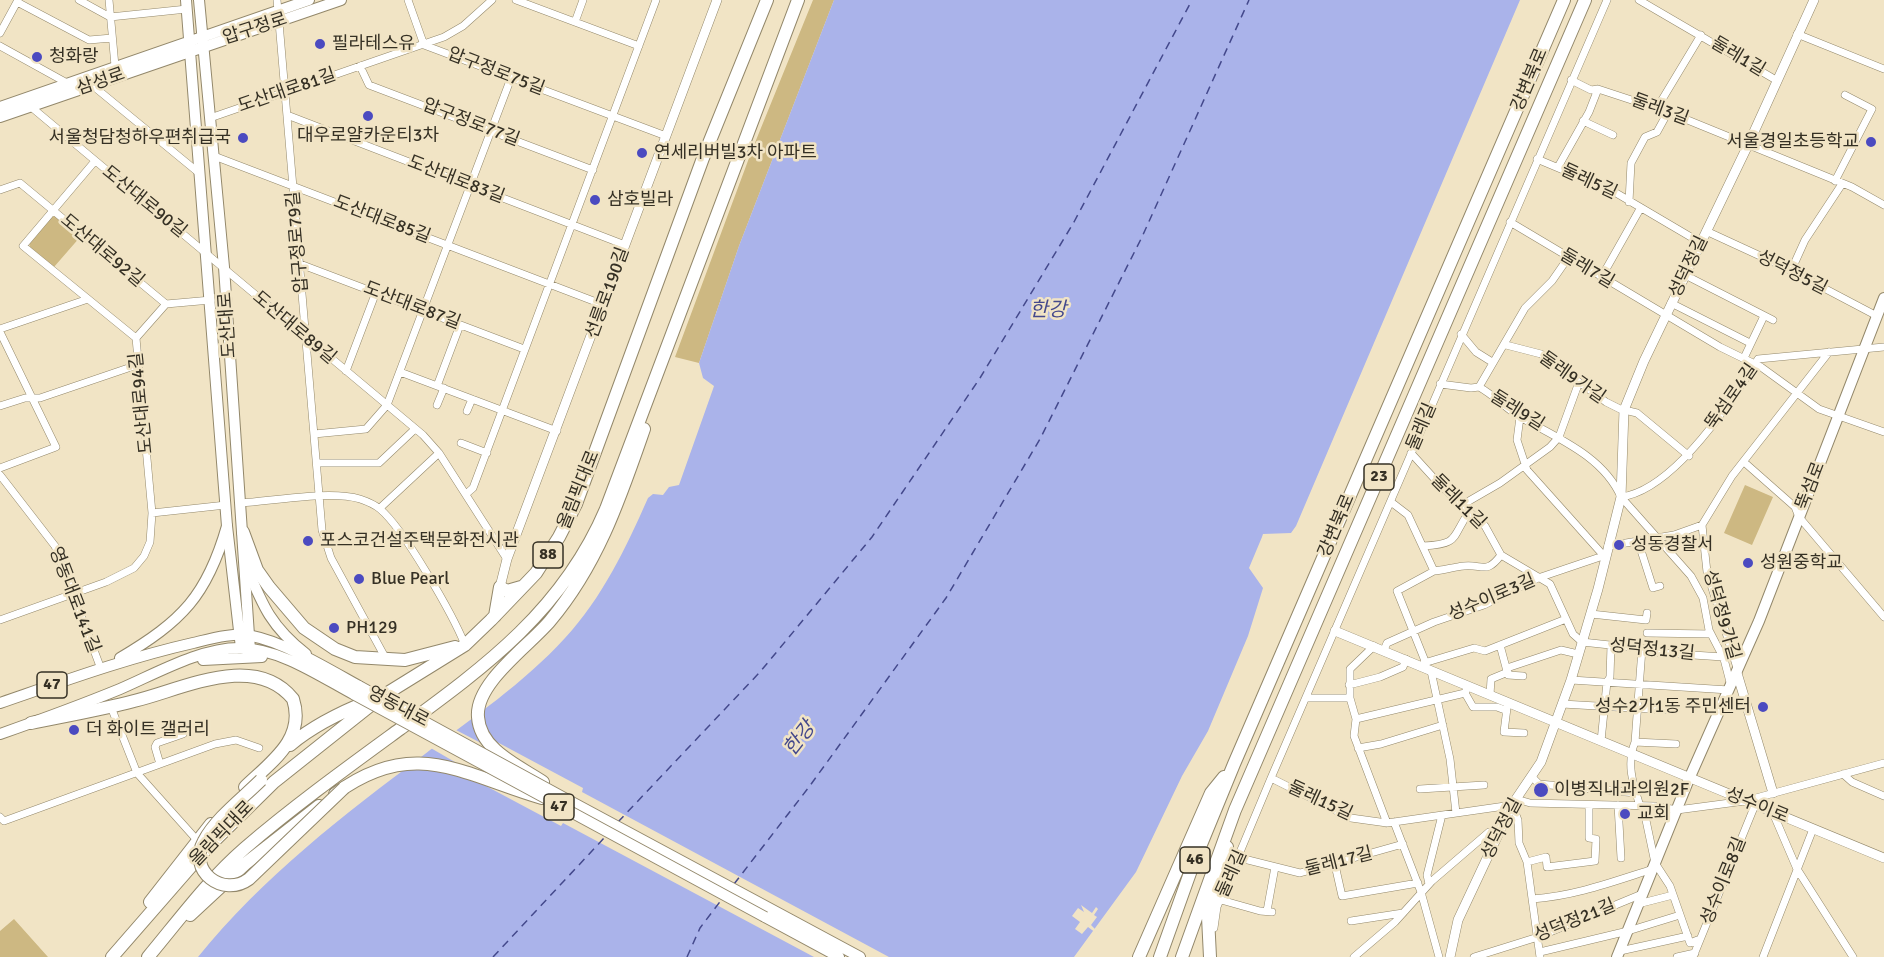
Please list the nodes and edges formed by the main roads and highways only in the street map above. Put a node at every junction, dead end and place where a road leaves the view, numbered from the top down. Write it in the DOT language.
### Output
graph roads {
  1 [pos="199,0"];
  2 [pos="309,0"];
  3 [pos="340,0"];
  4 [pos="767,0"];
  5 [pos="798,0"];
  6 [pos="1564,0"];
  7 [pos="1585,0"];
  8 [pos="186,4"];
  9 [pos="278,11"];
  10 [pos="202,42"];
  11 [pos="190,46"];
  12 [pos="1,103"];
  13 [pos="0,117"];
  14 [pos="216,260"];
  15 [pos="1884,298"];
  16 [pos="656,375"];
  17 [pos="227,526"];
  18 [pos="243,532"];
  19 [pos="245,563"];
  20 [pos="525,585"];
  21 [pos="495,616"];
  22 [pos="245,635"];
  23 [pos="465,645"];
  24 [pos="246,649"];
  25 [pos="278,657"];
  26 [pos="185,661"];
  27 [pos="320,665"];
  28 [pos="102,668"];
  29 [pos="357,691"];
  30 [pos="381,697"];
  31 [pos="0,703"];
  32 [pos="31,723"];
  33 [pos="321,724"];
  34 [pos="0,734"];
  35 [pos="281,752"];
  36 [pos="1234,764"];
  37 [pos="344,788"];
  38 [pos="546,800"];
  39 [pos="568,800"];
  40 [pos="1235,810"];
  41 [pos="768,913"];
  42 [pos="164,938"];
  43 [pos="1618,954"];
  44 [pos="111,957"];
  45 [pos="148,957"];
  46 [pos="839,957"];
  47 [pos="860,957"];
  48 [pos="1139,957"];
  49 [pos="1160,957"];
  50 [pos="1182,957"];
  51 [pos="1210,957"];
  1 -- 10 [label="main road, 도산대로"];
  2 -- 9 [label="main road, 압구정로"];
  3 -- 9 [label="main road, 압구정로"];
  4 -- 20 [label="highway, 올림픽대로 / 88"];
  5 -- 16 [label="highway, 올림픽대로 / 88"];
  6 -- 36 [label="highway, 강변북로 / 23"];
  7 -- 40 [label="highway, 강변북로 / 23"];
  8 -- 11 [label="main road, 도산대로"];
  9 -- 10 [label="main road, 압구정로"];
  10 -- 11 [label="main road, 삼성로"];
  10 -- 14 [label="main road, 도산대로"];
  11 -- 12 [label="main road, 삼성로"];
  11 -- 13 [label="main road, 삼성로"];
  11 -- 14 [label="main road, 도산대로"];
  14 -- 17 [label="main road, 도산대로"];
  14 -- 18 [label="main road, 도산대로"];
  15 -- 43 [label="main road, 뚝섬로"];
  16 -- 39 [label="highway, bridge"];
  16 -- 42 [label="highway, 올림픽대로 / 88"];
  17 -- 22 [label="main road, 도산대로"];
  17 -- 28 [label="main road"];
  18 -- 19 [label="main road, 도산대로"];
  18 -- 23 [label="highway"];
  19 -- 22 [label="main road, 도산대로"];
  19 -- 27 [label="main road"];
  20 -- 21 [label="highway, 올림픽대로 / 88"];
  20 -- 21 [label="highway"];
  21 -- 23 [label="highway, 올림픽대로 / 88"];
  22 -- 24 [label="main road, 도산대로"];
  22 -- 27 [label="main road, 영동대로 / 47"];
  22 -- 28 [label="main road, 47"];
  23 -- 30 [label="highway, 올림픽대로 / 88"];
  24 -- 25 [label="main road, 영동대로 / 47"];
  24 -- 26 [label="main road, 영동대로 / 47"];
  25 -- 26 [label="main road"];
  25 -- 29 [label="main road, 영동대로 / 47"];
  26 -- 32 [label="main road, 영동대로 / 47"];
  27 -- 29 [label="main road, 영동대로 / 47"];
  28 -- 31 [label="main road, 47"];
  29 -- 38 [label="main road, 영동대로 / 47, bridge"];
  29 -- 39 [label="main road, 영동대로 / 47, bridge"];
  30 -- 33 [label="highway"];
  30 -- 44 [label="highway, 올림픽대로 / 88"];
  32 -- 34 [label="main road, 영동대로 / 47"];
  32 -- 35 [label="highway"];
  33 -- 35 [label="highway"];
  33 -- 37 [label="highway, bridge"];
  35 -- 44 [label="highway"];
  36 -- 48 [label="highway, 23"];
  36 -- 49 [label="highway, 강변북로 / 46"];
  37 -- 38 [label="highway, bridge"];
  37 -- 42 [label="highway, bridge"];
  38 -- 41 [label="main road, 영동대로 / 47, bridge"];
  39 -- 41 [label="main road, 영동대로 / 47"];
  40 -- 50 [label="highway, 강변북로 / 23"];
  40 -- 51 [label="highway"];
  41 -- 46 [label="main road, 47"];
  41 -- 47 [label="main road, 47"];
  42 -- 45 [label="highway, 올림픽대로 / 88"];
}
